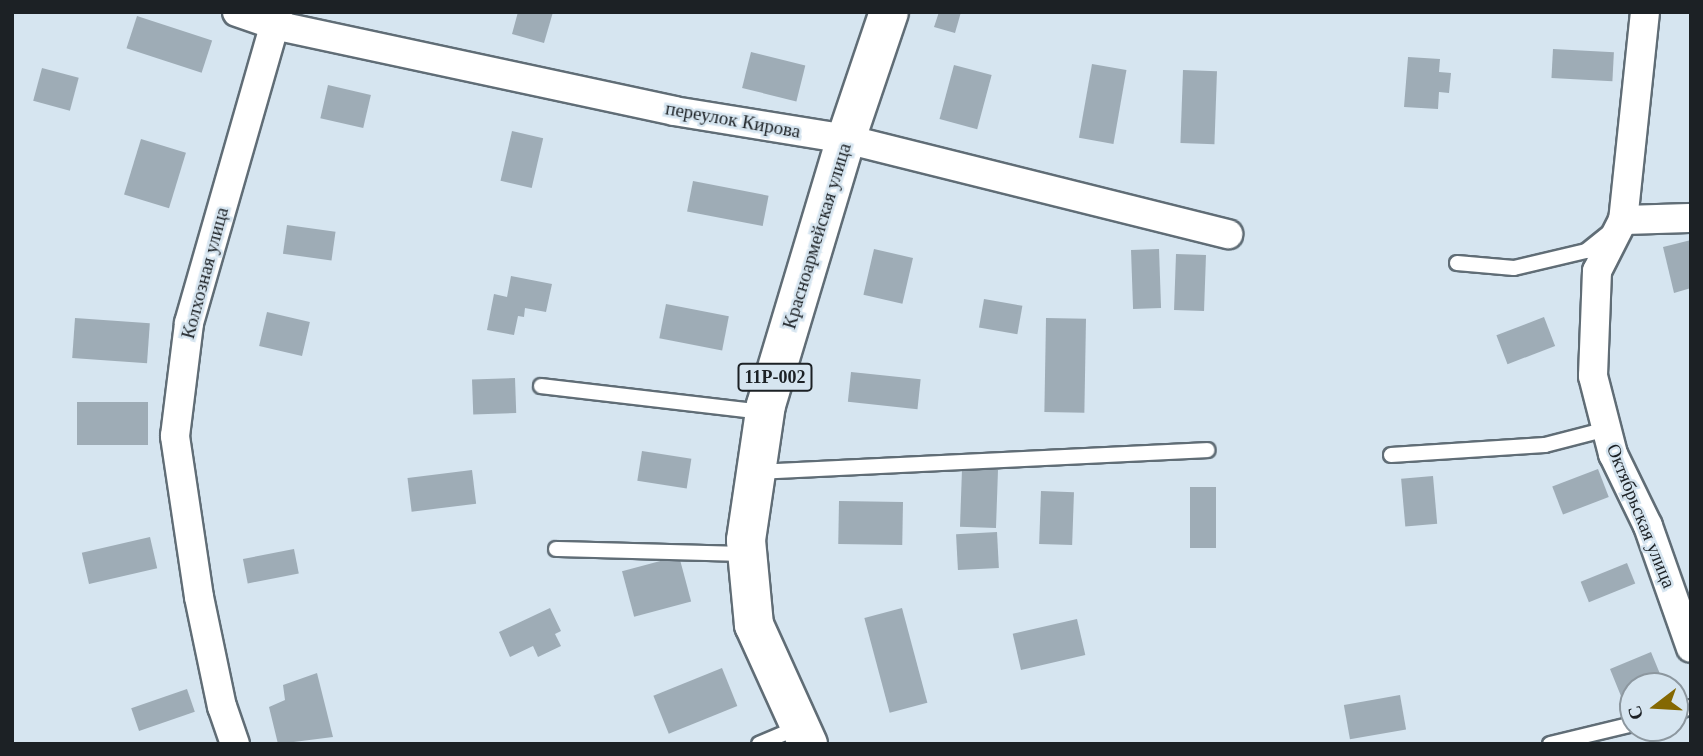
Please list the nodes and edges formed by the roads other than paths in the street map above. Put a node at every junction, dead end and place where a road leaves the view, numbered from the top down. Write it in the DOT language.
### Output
graph roads {
  1 [pos="237,12"];
  2 [pos="889,12"];
  3 [pos="1645,12"];
  4 [pos="276,19"];
  5 [pos="846,139"];
  6 [pos="1691,218"];
  7 [pos="1623,220"];
  8 [pos="1228,234"];
  9 [pos="1457,262"];
  10 [pos="541,386"];
  11 [pos="766,412"];
  12 [pos="1607,429"];
  13 [pos="1207,450"];
  14 [pos="1391,455"];
  15 [pos="756,472"];
  16 [pos="555,549"];
  17 [pos="747,554"];
  18 [pos="1691,648"];
  19 [pos="1619,727"];
  20 [pos="804,735"];
  21 [pos="236,744"];
  22 [pos="759,744"];
  23 [pos="1550,744"];
  1 -- 4 [label="street, переулок Кирова"];
  2 -- 5 [label="main road, Красноармейская улица / 11Р-002"];
  3 -- 7 [label="street, Октябрьская улица"];
  4 -- 5 [label="street, переулок Кирова"];
  4 -- 21 [label="street, Колхозная улица"];
  5 -- 8 [label="street, переулок Кирова"];
  5 -- 11 [label="main road, Красноармейская улица / 11Р-002"];
  6 -- 7 [label="street"];
  7 -- 9 [label="lane"];
  7 -- 12 [label="street, Октябрьская улица"];
  10 -- 11 [label="lane"];
  11 -- 15 [label="main road, Красноармейская улица / 11Р-002"];
  12 -- 14 [label="lane"];
  12 -- 18 [label="street, Октябрьская улица"];
  13 -- 15 [label="lane"];
  15 -- 17 [label="main road, Красноармейская улица / 11Р-002"];
  16 -- 17 [label="lane"];
  17 -- 20 [label="main road, Красноармейская улица / 11Р-002"];
  19 -- 23 [label="lane"];
  20 -- 22 [label="lane"];
}
